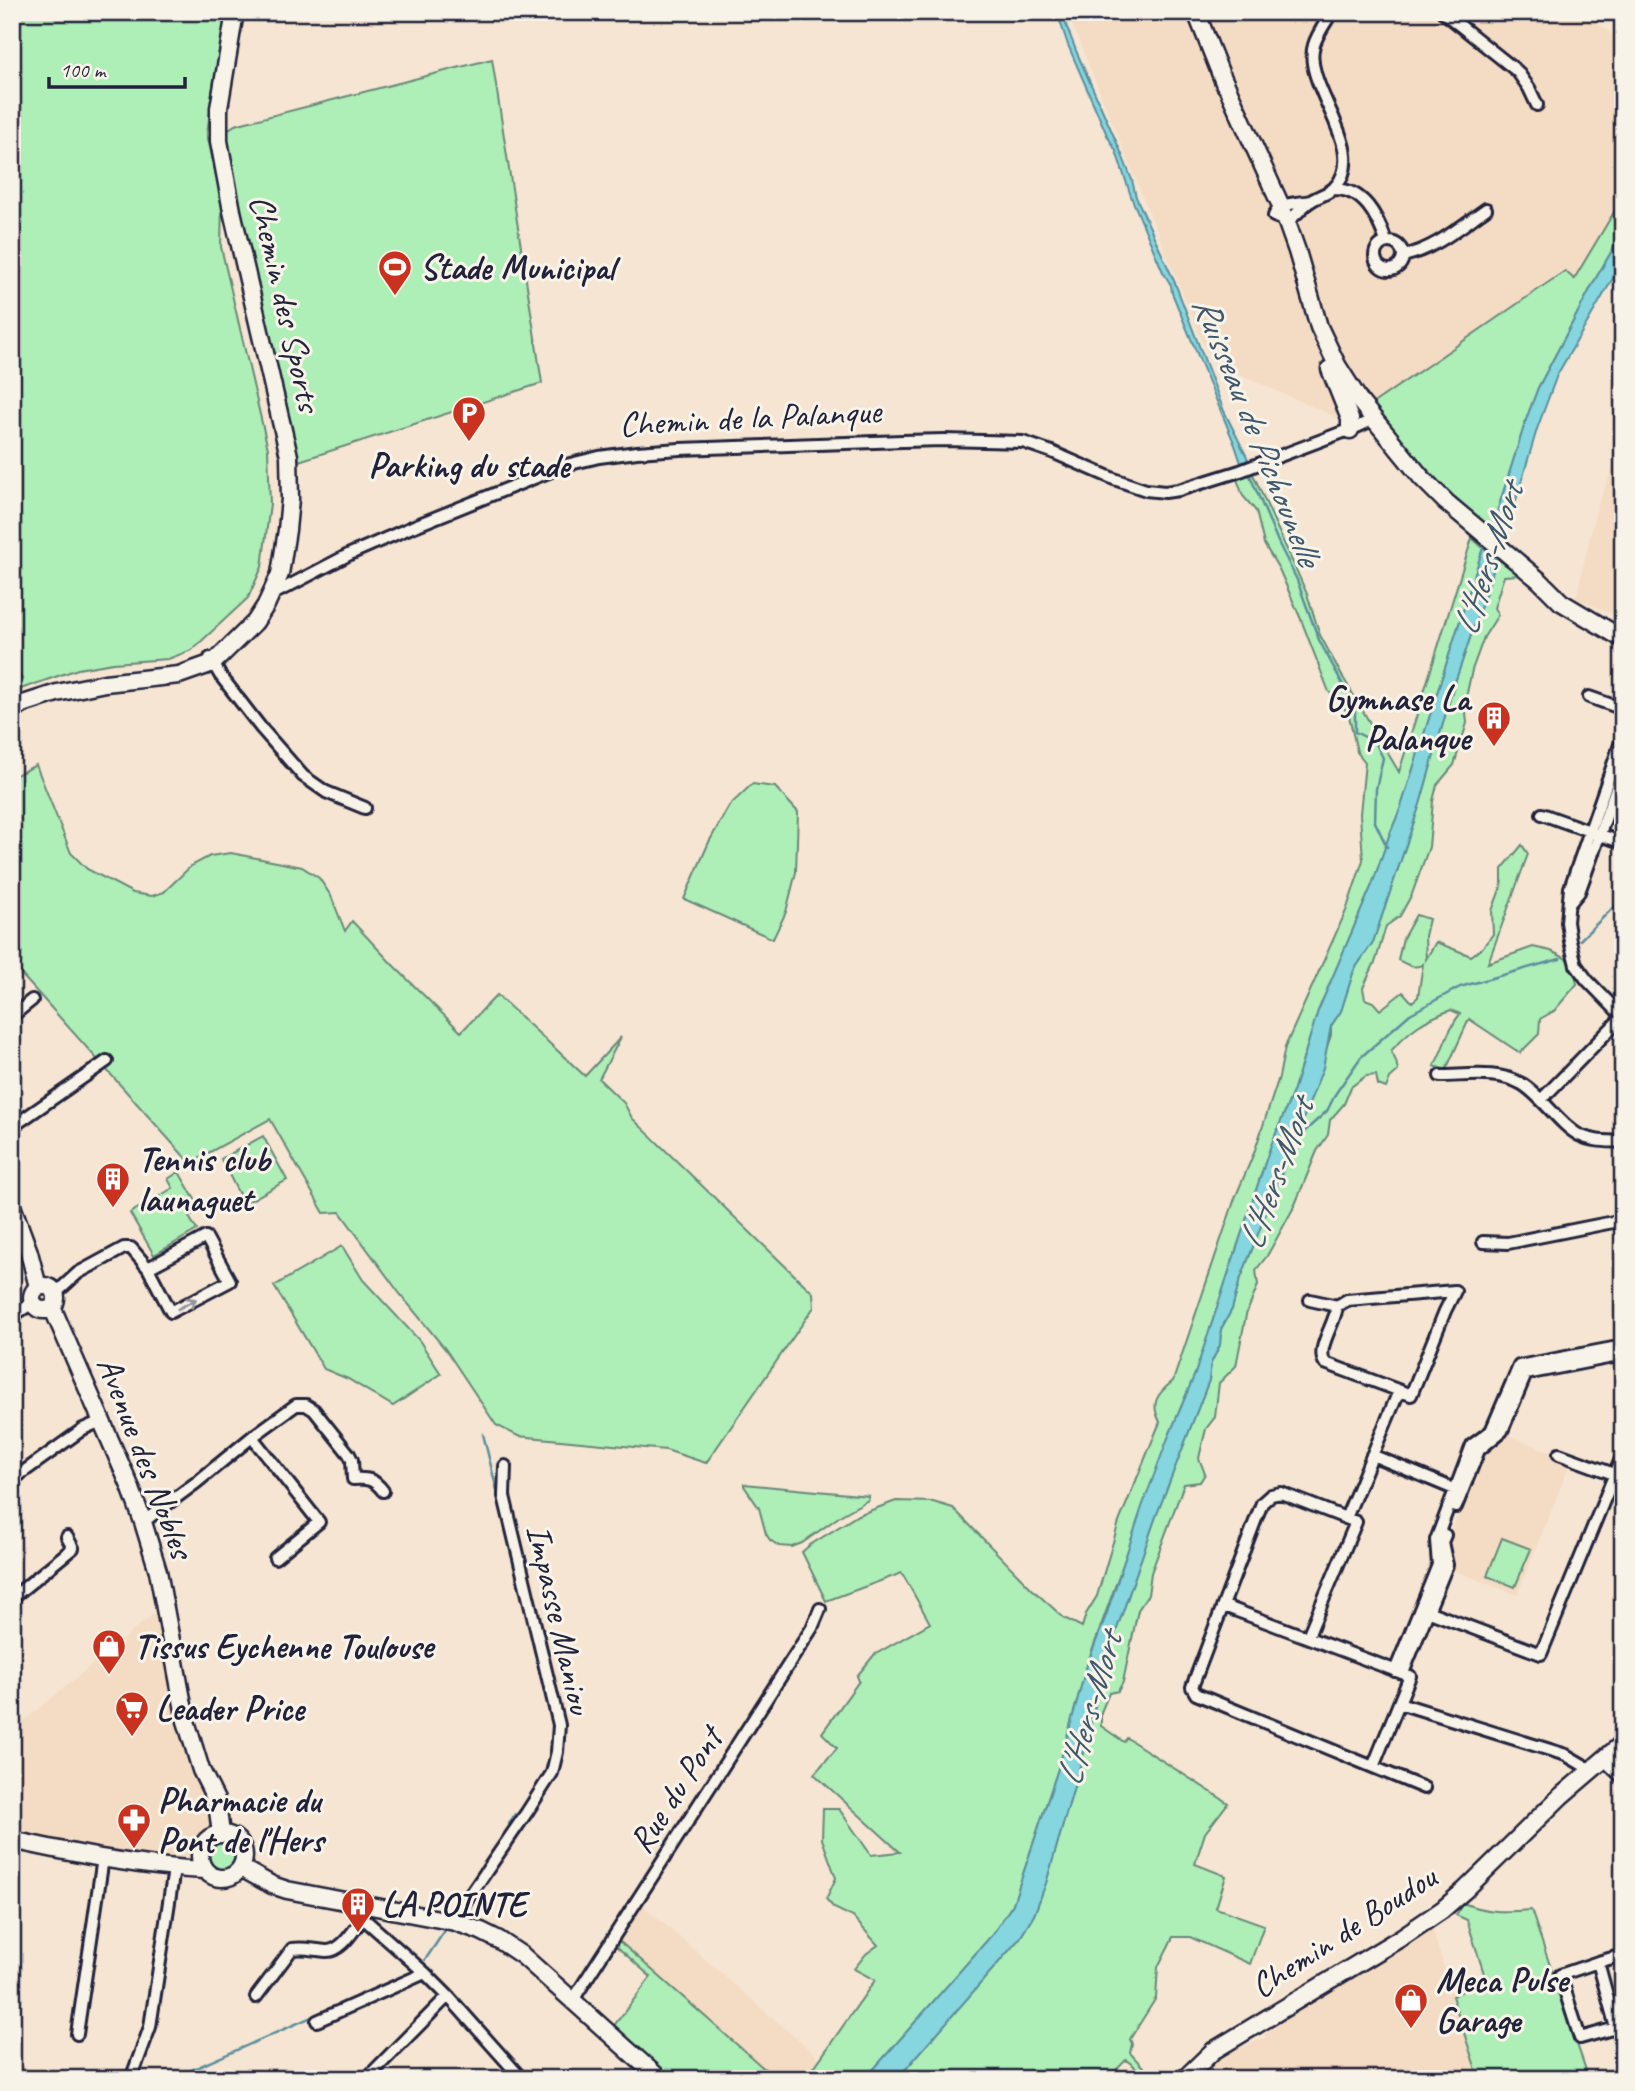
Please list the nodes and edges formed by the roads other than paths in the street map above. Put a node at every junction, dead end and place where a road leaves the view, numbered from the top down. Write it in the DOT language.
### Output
graph roads {
  1 [pos="235,12"];
  2 [pos="1196,12"];
  3 [pos="1332,12"];
  4 [pos="1443,12"];
  5 [pos="1536,105"];
  6 [pos="1334,188"];
  7 [pos="1311,201"];
  8 [pos="1486,209"];
  9 [pos="1281,214"];
  10 [pos="1386,241"];
  11 [pos="1403,256"];
  12 [pos="1315,322"];
  13 [pos="1374,419"];
  14 [pos="1350,430"];
  15 [pos="1540,581"];
  16 [pos="279,590"];
  17 [pos="1623,629"];
  18 [pos="1623,639"];
  19 [pos="211,660"];
  20 [pos="1589,697"];
  21 [pos="1623,709"];
  22 [pos="12,710"];
  23 [pos="1623,736"];
  24 [pos="1619,759"];
  25 [pos="1623,769"];
  26 [pos="365,808"];
  27 [pos="1542,814"];
  28 [pos="1594,833"];
  29 [pos="1623,843"];
  30 [pos="32,1000"];
  31 [pos="12,1016"];
  32 [pos="1623,1016"];
  33 [pos="107,1061"];
  34 [pos="1440,1076"];
  35 [pos="1541,1100"];
  36 [pos="12,1127"];
  37 [pos="1623,1142"];
  38 [pos="12,1206"];
  39 [pos="1623,1220"];
  40 [pos="1483,1242"];
  41 [pos="148,1268"];
  42 [pos="38,1287"];
  43 [pos="54,1300"];
  44 [pos="1310,1300"];
  45 [pos="33,1303"];
  46 [pos="1337,1306"];
  47 [pos="12,1316"];
  48 [pos="1623,1346"];
  49 [pos="1623,1356"];
  50 [pos="1399,1391"];
  51 [pos="101,1421"];
  52 [pos="251,1437"];
  53 [pos="1559,1454"];
  54 [pos="1623,1454"];
  55 [pos="1372,1455"];
  56 [pos="505,1466"];
  57 [pos="1614,1474"];
  58 [pos="12,1480"];
  59 [pos="383,1491"];
  60 [pos="1458,1491"];
  61 [pos="1346,1518"];
  62 [pos="143,1522"];
  63 [pos="67,1537"];
  64 [pos="275,1558"];
  65 [pos="12,1598"];
  66 [pos="1224,1606"];
  67 [pos="820,1609"];
  68 [pos="1424,1610"];
  69 [pos="1308,1636"];
  70 [pos="1399,1672"];
  71 [pos="1399,1703"];
  72 [pos="1623,1743"];
  73 [pos="1603,1759"];
  74 [pos="1373,1767"];
  75 [pos="1589,1772"];
  76 [pos="1623,1778"];
  77 [pos="1424,1788"];
  78 [pos="221,1834"];
  79 [pos="12,1840"];
  80 [pos="201,1851"];
  81 [pos="103,1858"];
  82 [pos="241,1868"];
  83 [pos="174,1869"];
  84 [pos="205,1870"];
  85 [pos="362,1911"];
  86 [pos="455,1922"];
  87 [pos="1623,1955"];
  88 [pos="1598,1962"];
  89 [pos="425,1973"];
  90 [pos="448,1996"];
  91 [pos="256,1997"];
  92 [pos="573,2000"];
  93 [pos="317,2021"];
  94 [pos="1619,2027"];
  95 [pos="77,2034"];
  96 [pos="131,2079"];
  97 [pos="366,2079"];
  98 [pos="522,2079"];
  99 [pos="660,2079"];
  100 [pos="1184,2079"];
  1 -- 19 [label="street, Chemin des Sports"];
  2 -- 9 [label="street"];
  3 -- 6 [label="street"];
  4 -- 5 [label="street"];
  6 -- 7 [label="street"];
  6 -- 10 [label="street"];
  7 -- 9 [label="street"];
  7 -- 9 [label="street"];
  8 -- 11 [label="street"];
  9 -- 12 [label="street"];
  10 -- 11 [label="street"];
  10 -- 11 [label="street"];
  12 -- 13 [label="street"];
  12 -- 14 [label="street"];
  13 -- 14 [label="street, Chemin de la Palanque"];
  13 -- 15 [label="street"];
  14 -- 16 [label="street, Chemin de la Palanque"];
  15 -- 17 [label="street"];
  15 -- 18 [label="street"];
  19 -- 22 [label="street, Chemin des Sports"];
  19 -- 26 [label="street"];
  20 -- 21 [label="street"];
  23 -- 24 [label="street"];
  24 -- 28 [label="street"];
  25 -- 28 [label="street"];
  27 -- 28 [label="street"];
  28 -- 29 [label="street"];
  28 -- 32 [label="street"];
  30 -- 31 [label="street"];
  32 -- 35 [label="street"];
  33 -- 36 [label="street"];
  34 -- 35 [label="street"];
  35 -- 37 [label="street"];
  38 -- 42 [label="street"];
  39 -- 40 [label="street"];
  41 -- 41 [label="street, one-way"];
  41 -- 43 [label="street"];
  42 -- 43 [label="street"];
  42 -- 45 [label="street"];
  43 -- 45 [label="street"];
  43 -- 51 [label="street, Avenue des Nobles"];
  44 -- 46 [label="street"];
  45 -- 47 [label="street"];
  46 -- 50 [label="street"];
  46 -- 50 [label="street"];
  48 -- 60 [label="street"];
  49 -- 60 [label="street"];
  50 -- 55 [label="street"];
  51 -- 58 [label="street"];
  51 -- 62 [label="street, Avenue des Nobles"];
  52 -- 59 [label="street"];
  52 -- 62 [label="street"];
  52 -- 64 [label="street"];
  53 -- 57 [label="street"];
  54 -- 57 [label="street"];
  55 -- 60 [label="street"];
  55 -- 61 [label="street"];
  56 -- 86 [label="street, Impasse Maniou"];
  57 -- 68 [label="street"];
  60 -- 68 [label="street"];
  61 -- 66 [label="street"];
  61 -- 69 [label="street"];
  62 -- 78 [label="street, Avenue des Nobles"];
  63 -- 65 [label="street"];
  66 -- 69 [label="street"];
  66 -- 74 [label="street"];
  67 -- 92 [label="street, Rue du Pont"];
  68 -- 70 [label="street"];
  69 -- 70 [label="street"];
  70 -- 71 [label="street"];
  71 -- 74 [label="street"];
  71 -- 75 [label="street"];
  72 -- 73 [label="street, Chemin de Boudou"];
  73 -- 75 [label="street, Chemin de Boudou"];
  73 -- 76 [label="street"];
  74 -- 77 [label="street"];
  75 -- 100 [label="street, Chemin de Boudou"];
  78 -- 80 [label="street"];
  78 -- 82 [label="street"];
  79 -- 81 [label="street"];
  80 -- 83 [label="street"];
  80 -- 84 [label="street"];
  81 -- 83 [label="street"];
  81 -- 95 [label="street"];
  82 -- 84 [label="street"];
  82 -- 85 [label="street"];
  83 -- 84 [label="street"];
  83 -- 96 [label="street"];
  85 -- 86 [label="street"];
  85 -- 89 [label="street"];
  85 -- 91 [label="street"];
  86 -- 92 [label="street"];
  87 -- 88 [label="street"];
  88 -- 94 [label="street"];
  88 -- 94 [label="street"];
  89 -- 90 [label="street"];
  89 -- 93 [label="street"];
  90 -- 97 [label="street"];
  90 -- 98 [label="street"];
  92 -- 99 [label="street"];
}
